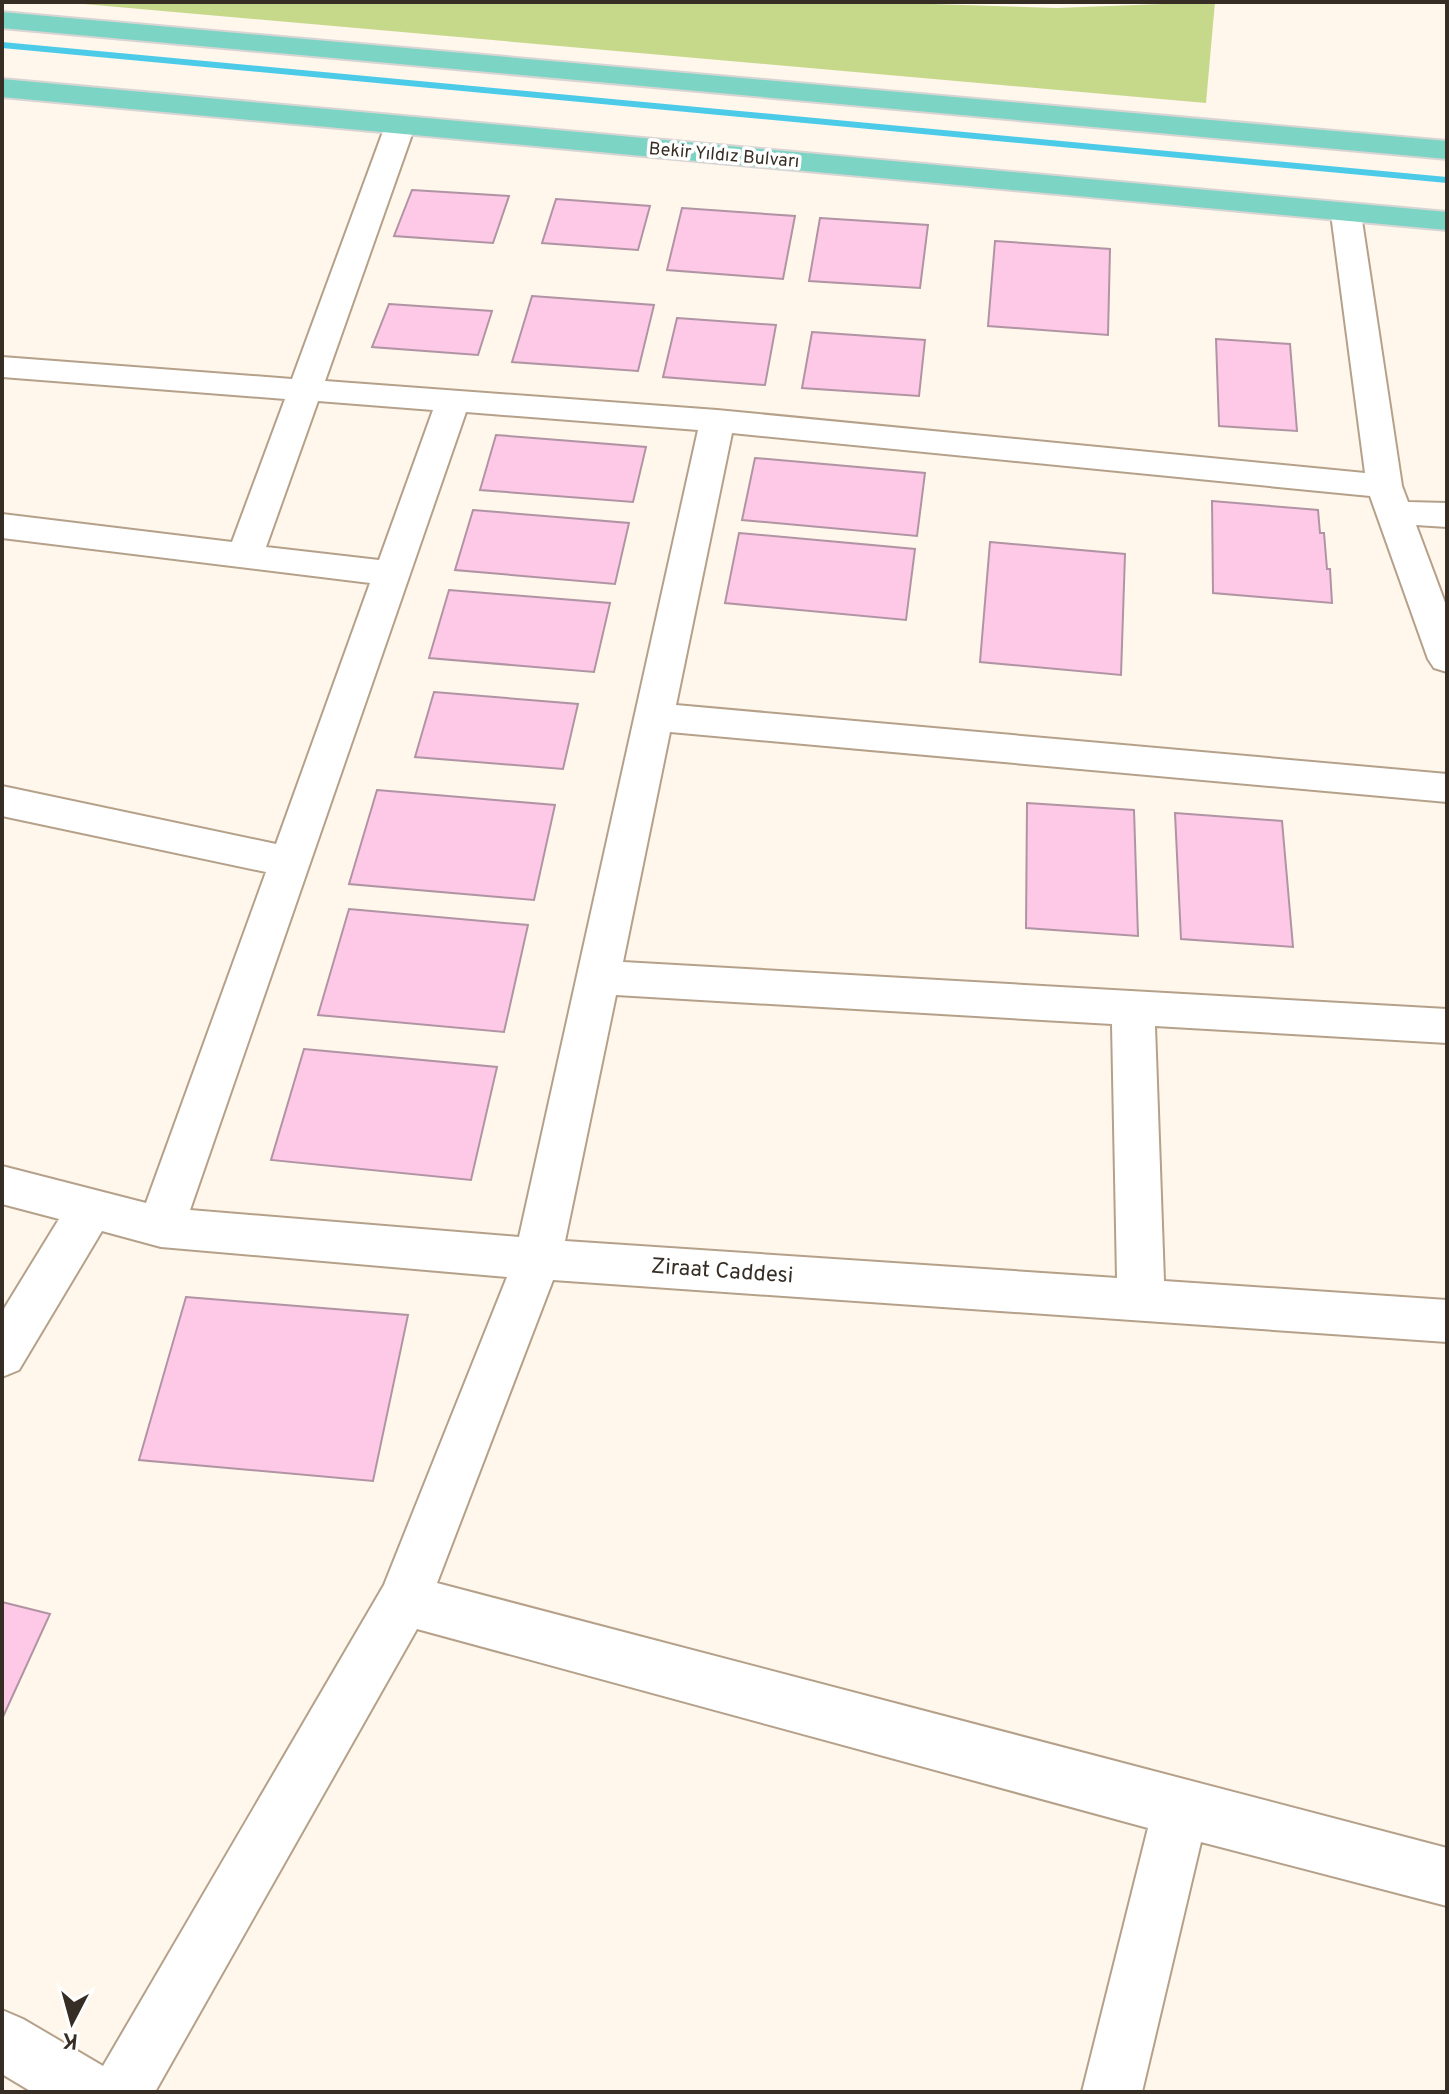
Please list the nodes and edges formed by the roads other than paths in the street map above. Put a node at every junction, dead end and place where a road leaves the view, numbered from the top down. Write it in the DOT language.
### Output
graph roads {
  1 [pos="2,20"];
  2 [pos="2,88"];
  3 [pos="39,92"];
  4 [pos="2,98"];
  5 [pos="400,126"];
  6 [pos="1447,150"];
  7 [pos="1346,214"];
  8 [pos="1447,221"];
  9 [pos="2,367"];
  10 [pos="306,390"];
  11 [pos="453,401"];
  12 [pos="717,421"];
  13 [pos="1388,499"];
  14 [pos="1447,515"];
  15 [pos="2,526"];
  16 [pos="245,556"];
  17 [pos="392,574"];
  18 [pos="1447,659"];
  19 [pos="654,717"];
  20 [pos="1447,788"];
  21 [pos="2,801"];
  22 [pos="290,862"];
  23 [pos="598,977"];
  24 [pos="1133,1008"];
  25 [pos="1447,1026"];
  26 [pos="2,1185"];
  27 [pos="90,1209"];
  28 [pos="161,1227"];
  29 [pos="538,1259"];
  30 [pos="1141,1299"];
  31 [pos="1447,1321"];
  32 [pos="2,1355"];
  33 [pos="404,1600"];
  34 [pos="1181,1809"];
  35 [pos="1447,1877"];
  36 [pos="2,2040"];
  37 [pos="89,2092"];
  38 [pos="122,2092"];
  39 [pos="1112,2092"];
  1 -- 6 [label="main road"];
  2 -- 3 [label="main road, Bekir Yıldız Bulvarı"];
  3 -- 4 [label="street"];
  3 -- 5 [label="main road, Bekir Yıldız Bulvarı"];
  5 -- 7 [label="main road, Bekir Yıldız Bulvarı"];
  5 -- 10 [label="street"];
  7 -- 8 [label="main road, Bekir Yıldız Bulvarı"];
  7 -- 13 [label="street"];
  9 -- 10 [label="street"];
  10 -- 11 [label="street"];
  10 -- 16 [label="street"];
  11 -- 12 [label="street"];
  11 -- 17 [label="street"];
  12 -- 13 [label="street"];
  12 -- 19 [label="street"];
  13 -- 14 [label="street"];
  13 -- 18 [label="street"];
  15 -- 16 [label="street"];
  16 -- 17 [label="street"];
  17 -- 22 [label="street"];
  19 -- 20 [label="street"];
  19 -- 23 [label="street"];
  21 -- 22 [label="street"];
  22 -- 28 [label="street"];
  23 -- 24 [label="street"];
  23 -- 29 [label="street"];
  24 -- 25 [label="street"];
  24 -- 30 [label="street"];
  26 -- 27 [label="street, Ziraat Caddesi"];
  27 -- 28 [label="street, Ziraat Caddesi"];
  27 -- 32 [label="street"];
  28 -- 29 [label="street, Ziraat Caddesi"];
  29 -- 30 [label="street, Ziraat Caddesi"];
  29 -- 33 [label="street"];
  30 -- 31 [label="street, Ziraat Caddesi"];
  33 -- 34 [label="street"];
  33 -- 38 [label="street"];
  34 -- 35 [label="street"];
  34 -- 39 [label="street"];
  36 -- 37 [label="street"];
}
